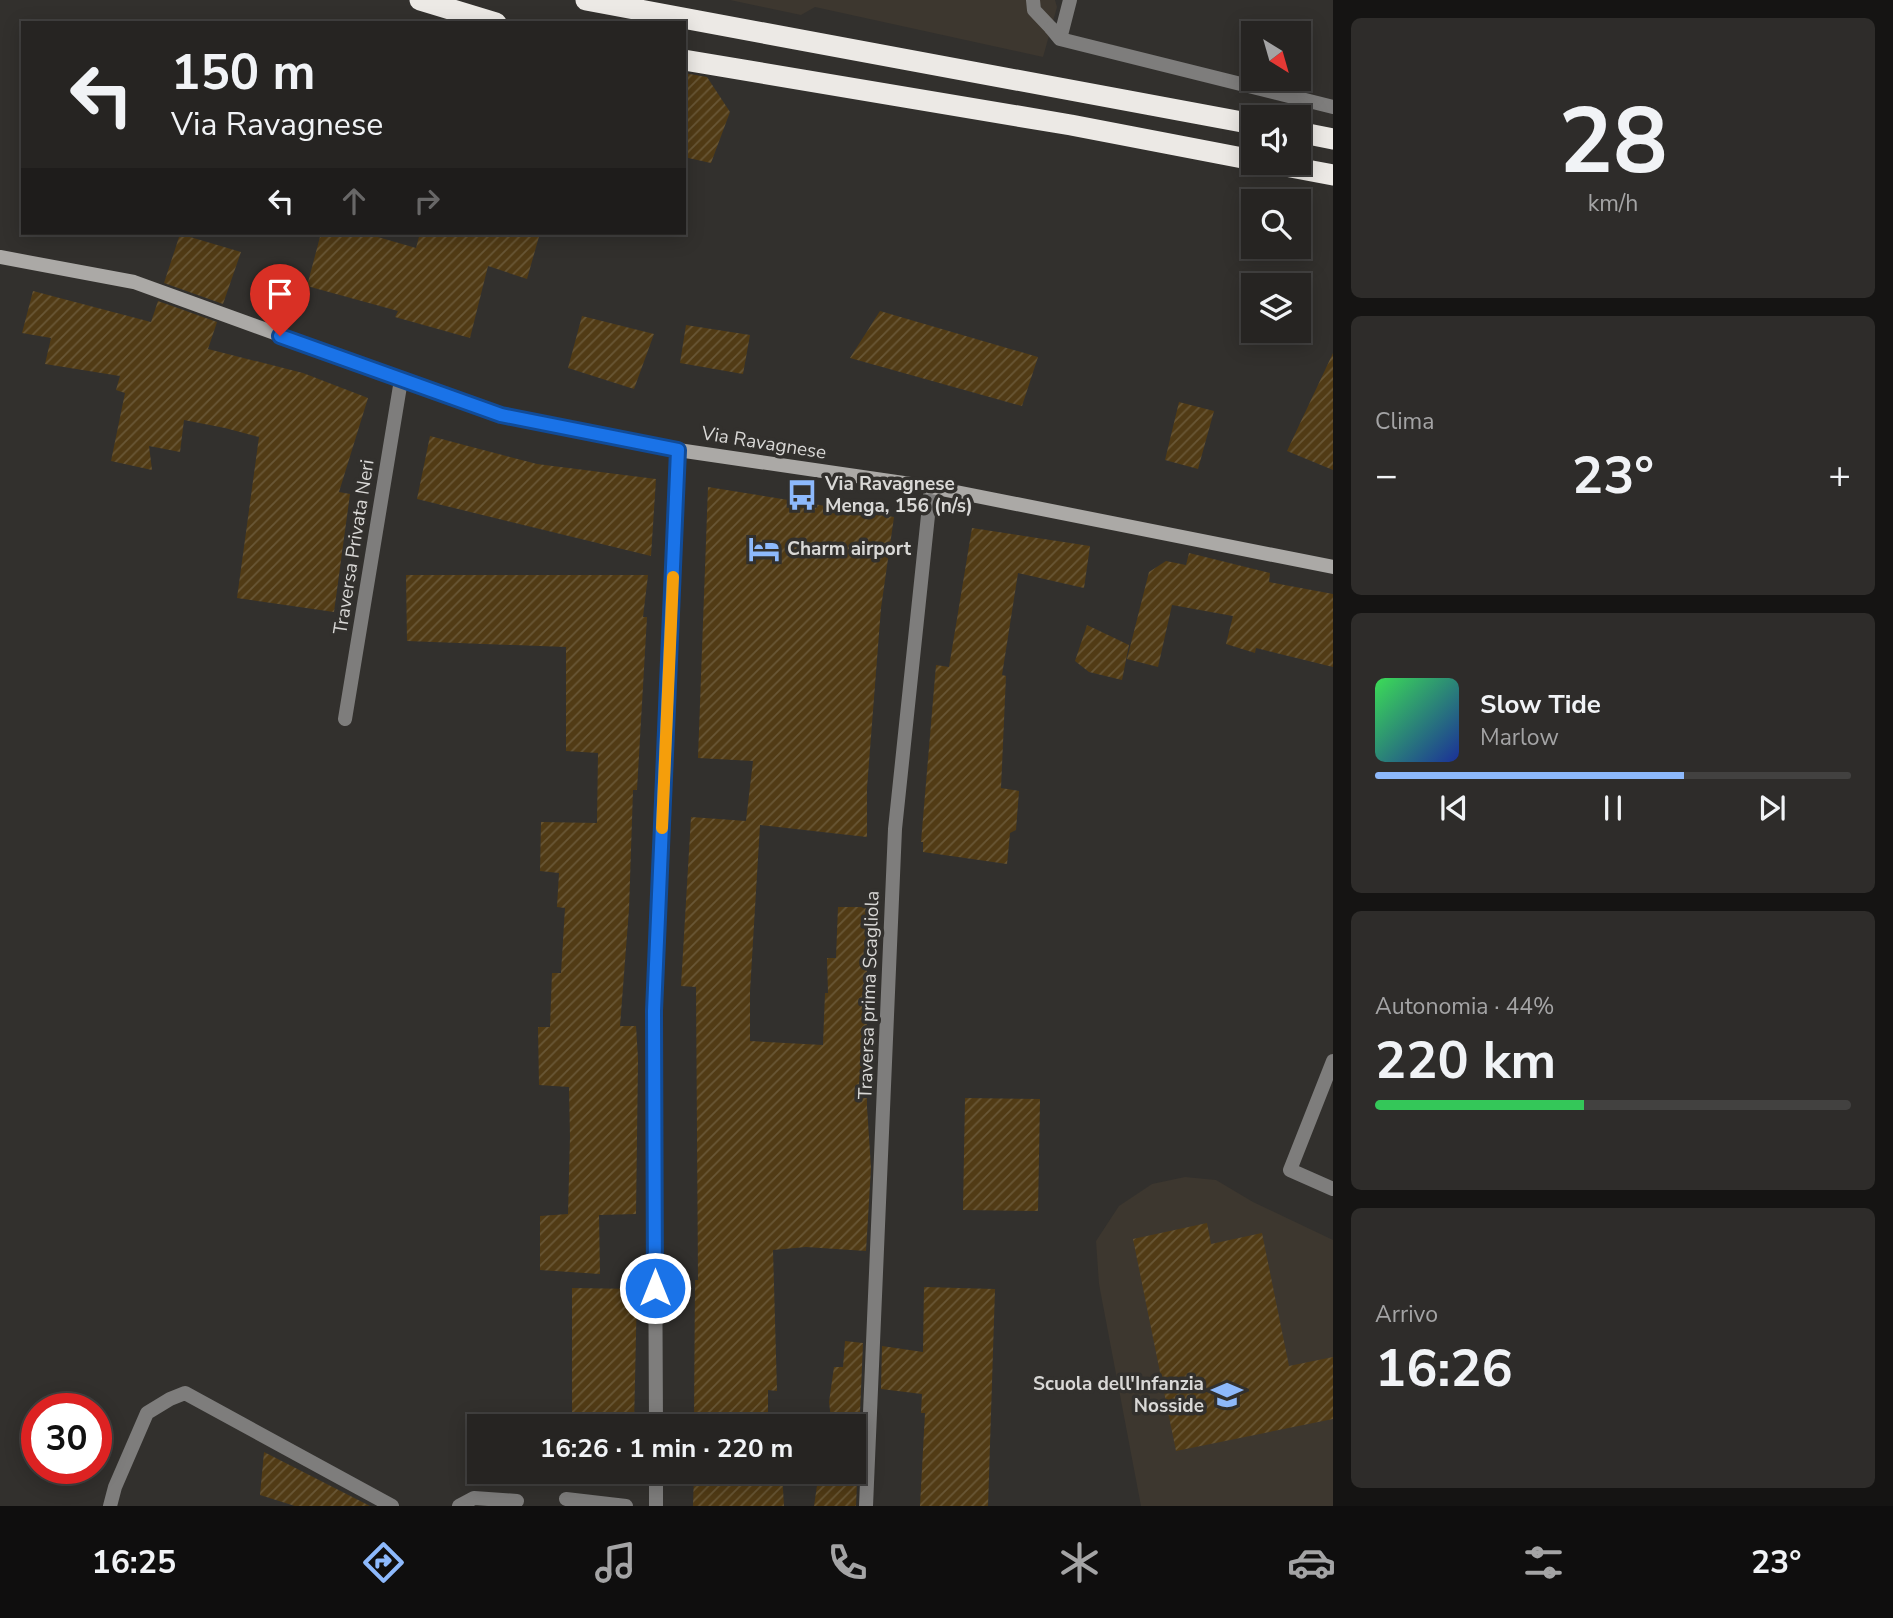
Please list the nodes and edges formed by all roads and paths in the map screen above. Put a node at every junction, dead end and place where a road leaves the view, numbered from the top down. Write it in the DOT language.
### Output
graph roads {
  1 [pos="420,0"];
  2 [pos="586,0"];
  3 [pos="1033,0"];
  4 [pos="1070,0"];
  5 [pos="489,21"];
  6 [pos="1056,34"];
  7 [pos="686,60"];
  8 [pos="1333,107"];
  9 [pos="1241,122"];
  10 [pos="1311,135"];
  11 [pos="1333,139"];
  12 [pos="1241,158"];
  13 [pos="1311,171"];
  14 [pos="1333,175"];
  15 [pos="0,257"];
  16 [pos="401,380"];
  17 [pos="678,450"];
  18 [pos="931,487"];
  19 [pos="1333,567"];
  20 [pos="345,719"];
  21 [pos="1333,1061"];
  22 [pos="1333,1189"];
  23 [pos="656,1414"];
  24 [pos="656,1484"];
  25 [pos="566,1499"];
  26 [pos="517,1501"];
  27 [pos="110,1506"];
  28 [pos="392,1506"];
  29 [pos="459,1506"];
  30 [pos="626,1506"];
  31 [pos="656,1506"];
  32 [pos="866,1506"];
  1 -- 5 [label="highway"];
  2 -- 9 [label="highway"];
  3 -- 6 [label="street"];
  4 -- 6 [label="street"];
  6 -- 8 [label="street"];
  7 -- 12 [label="highway"];
  10 -- 11 [label="highway"];
  13 -- 14 [label="highway"];
  15 -- 16 [label="main road, Via Ravagnese"];
  16 -- 17 [label="main road, Via Ravagnese"];
  16 -- 20 [label="street, Traversa Privata Neri"];
  17 -- 18 [label="main road, Via Ravagnese"];
  17 -- 23 [label="street"];
  18 -- 19 [label="main road, Via Ravagnese"];
  18 -- 32 [label="street, Traversa prima Scagliola"];
  21 -- 22 [label="street"];
  24 -- 31 [label="street"];
  25 -- 30 [label="street"];
  26 -- 29 [label="street"];
  27 -- 28 [label="street"];
}
